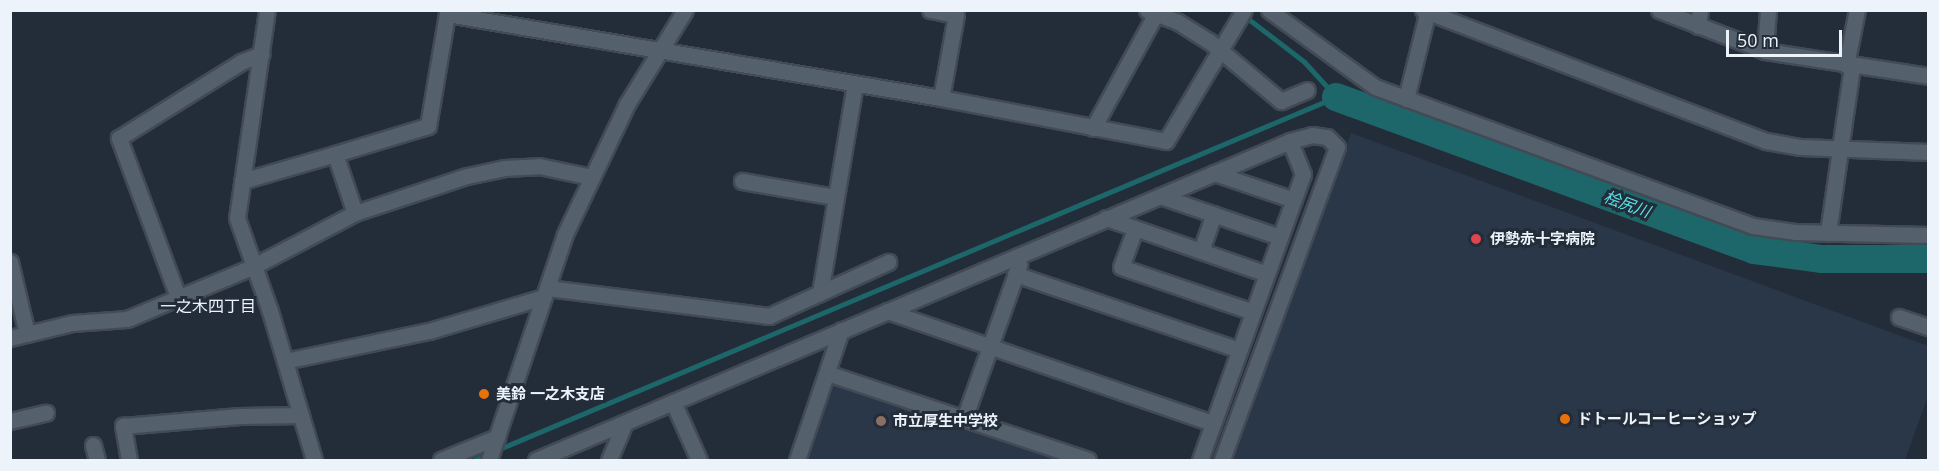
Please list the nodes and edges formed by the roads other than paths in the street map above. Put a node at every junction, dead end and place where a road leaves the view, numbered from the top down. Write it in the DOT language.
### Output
graph roads {
  1 [pos="267,10"];
  2 [pos="685,10"];
  3 [pos="930,10"];
  4 [pos="1244,10"];
  5 [pos="1269,10"];
  6 [pos="1659,10"];
  7 [pos="1700,10"];
  8 [pos="1768,10"];
  9 [pos="1857,10"];
  10 [pos="1426,11"];
  11 [pos="1151,13"];
  12 [pos="502,17"];
  13 [pos="1698,26"];
  14 [pos="658,51"];
  15 [pos="1221,51"];
  16 [pos="1765,51"];
  17 [pos="262,54"];
  18 [pos="1849,66"];
  19 [pos="1929,76"];
  20 [pos="855,84"];
  21 [pos="1307,90"];
  22 [pos="940,98"];
  23 [pos="1406,99"];
  24 [pos="1093,128"];
  25 [pos="1290,141"];
  26 [pos="1841,147"];
  27 [pos="1929,152"];
  28 [pos="335,154"];
  29 [pos="1214,173"];
  30 [pos="591,177"];
  31 [pos="242,181"];
  32 [pos="742,181"];
  33 [pos="1160,196"];
  34 [pos="836,197"];
  35 [pos="1294,200"];
  36 [pos="355,213"];
  37 [pos="1214,214"];
  38 [pos="1106,219"];
  39 [pos="1135,229"];
  40 [pos="1828,233"];
  41 [pos="1929,235"];
  42 [pos="1280,237"];
  43 [pos="1202,252"];
  44 [pos="1023,253"];
  45 [pos="10,262"];
  46 [pos="888,262"];
  47 [pos="252,267"];
  48 [pos="1015,274"];
  49 [pos="1267,274"];
  50 [pos="546,292"];
  51 [pos="820,293"];
  52 [pos="178,297"];
  53 [pos="887,311"];
  54 [pos="1252,312"];
  55 [pos="1899,317"];
  56 [pos="1929,327"];
  57 [pos="841,330"];
  58 [pos="27,334"];
  59 [pos="10,338"];
  60 [pos="990,346"];
  61 [pos="1239,350"];
  62 [pos="285,361"];
  63 [pos="827,373"];
  64 [pos="673,402"];
  65 [pos="46,413"];
  66 [pos="301,415"];
  67 [pos="964,419"];
  68 [pos="10,421"];
  69 [pos="1213,423"];
  70 [pos="624,424"];
  71 [pos="497,438"];
  72 [pos="129,460"];
  73 [pos="314,460"];
  74 [pos="441,460"];
  75 [pos="489,460"];
  76 [pos="536,460"];
  77 [pos="609,460"];
  78 [pos="699,460"];
  79 [pos="797,460"];
  80 [pos="1088,460"];
  81 [pos="1200,460"];
  82 [pos="1222,460"];
  1 -- 17 [label="street"];
  2 -- 14 [label="street"];
  3 -- 22 [label="street"];
  4 -- 15 [label="street"];
  5 -- 23 [label="street"];
  6 -- 13 [label="street"];
  7 -- 13 [label="street"];
  8 -- 16 [label="street"];
  9 -- 18 [label="street"];
  10 -- 23 [label="street"];
  10 -- 26 [label="street"];
  11 -- 15 [label="street"];
  11 -- 24 [label="street"];
  12 -- 14 [label="street"];
  12 -- 28 [label="street"];
  13 -- 16 [label="street"];
  14 -- 20 [label="street"];
  14 -- 30 [label="street"];
  15 -- 21 [label="street"];
  15 -- 24 [label="street"];
  16 -- 18 [label="street"];
  17 -- 31 [label="street"];
  17 -- 52 [label="street"];
  18 -- 19 [label="street"];
  18 -- 26 [label="street"];
  20 -- 22 [label="street"];
  20 -- 34 [label="street"];
  22 -- 24 [label="street"];
  23 -- 40 [label="street"];
  25 -- 29 [label="street"];
  25 -- 35 [label="street"];
  25 -- 82 [label="street"];
  26 -- 27 [label="street"];
  26 -- 40 [label="street"];
  28 -- 31 [label="street"];
  28 -- 36 [label="street"];
  29 -- 33 [label="street"];
  29 -- 35 [label="street"];
  30 -- 36 [label="street"];
  30 -- 50 [label="street"];
  31 -- 47 [label="street"];
  32 -- 34 [label="street"];
  33 -- 37 [label="street"];
  33 -- 38 [label="street"];
  34 -- 51 [label="street"];
  35 -- 42 [label="street"];
  36 -- 47 [label="street"];
  37 -- 42 [label="street"];
  37 -- 43 [label="street"];
  38 -- 39 [label="street"];
  38 -- 44 [label="street"];
  39 -- 43 [label="street"];
  39 -- 54 [label="street"];
  40 -- 41 [label="street"];
  42 -- 49 [label="street"];
  43 -- 49 [label="street"];
  44 -- 48 [label="street"];
  44 -- 53 [label="street"];
  45 -- 58 [label="street"];
  46 -- 51 [label="street"];
  47 -- 52 [label="street"];
  47 -- 62 [label="street"];
  48 -- 60 [label="street"];
  48 -- 61 [label="street"];
  49 -- 54 [label="street"];
  50 -- 51 [label="street"];
  50 -- 62 [label="street"];
  50 -- 71 [label="street"];
  52 -- 58 [label="street"];
  53 -- 57 [label="street"];
  53 -- 60 [label="street"];
  54 -- 61 [label="street"];
  55 -- 56 [label="street"];
  57 -- 63 [label="street"];
  57 -- 64 [label="street"];
  58 -- 59 [label="street"];
  60 -- 67 [label="street"];
  60 -- 69 [label="street"];
  61 -- 69 [label="street"];
  62 -- 66 [label="street"];
  63 -- 67 [label="street"];
  63 -- 79 [label="street"];
  64 -- 70 [label="street"];
  64 -- 78 [label="street"];
  65 -- 68 [label="street"];
  66 -- 72 [label="street"];
  66 -- 73 [label="street"];
  67 -- 80 [label="street"];
  69 -- 81 [label="street"];
  70 -- 76 [label="street"];
  70 -- 77 [label="street"];
  71 -- 74 [label="street"];
  71 -- 75 [label="street"];
}
